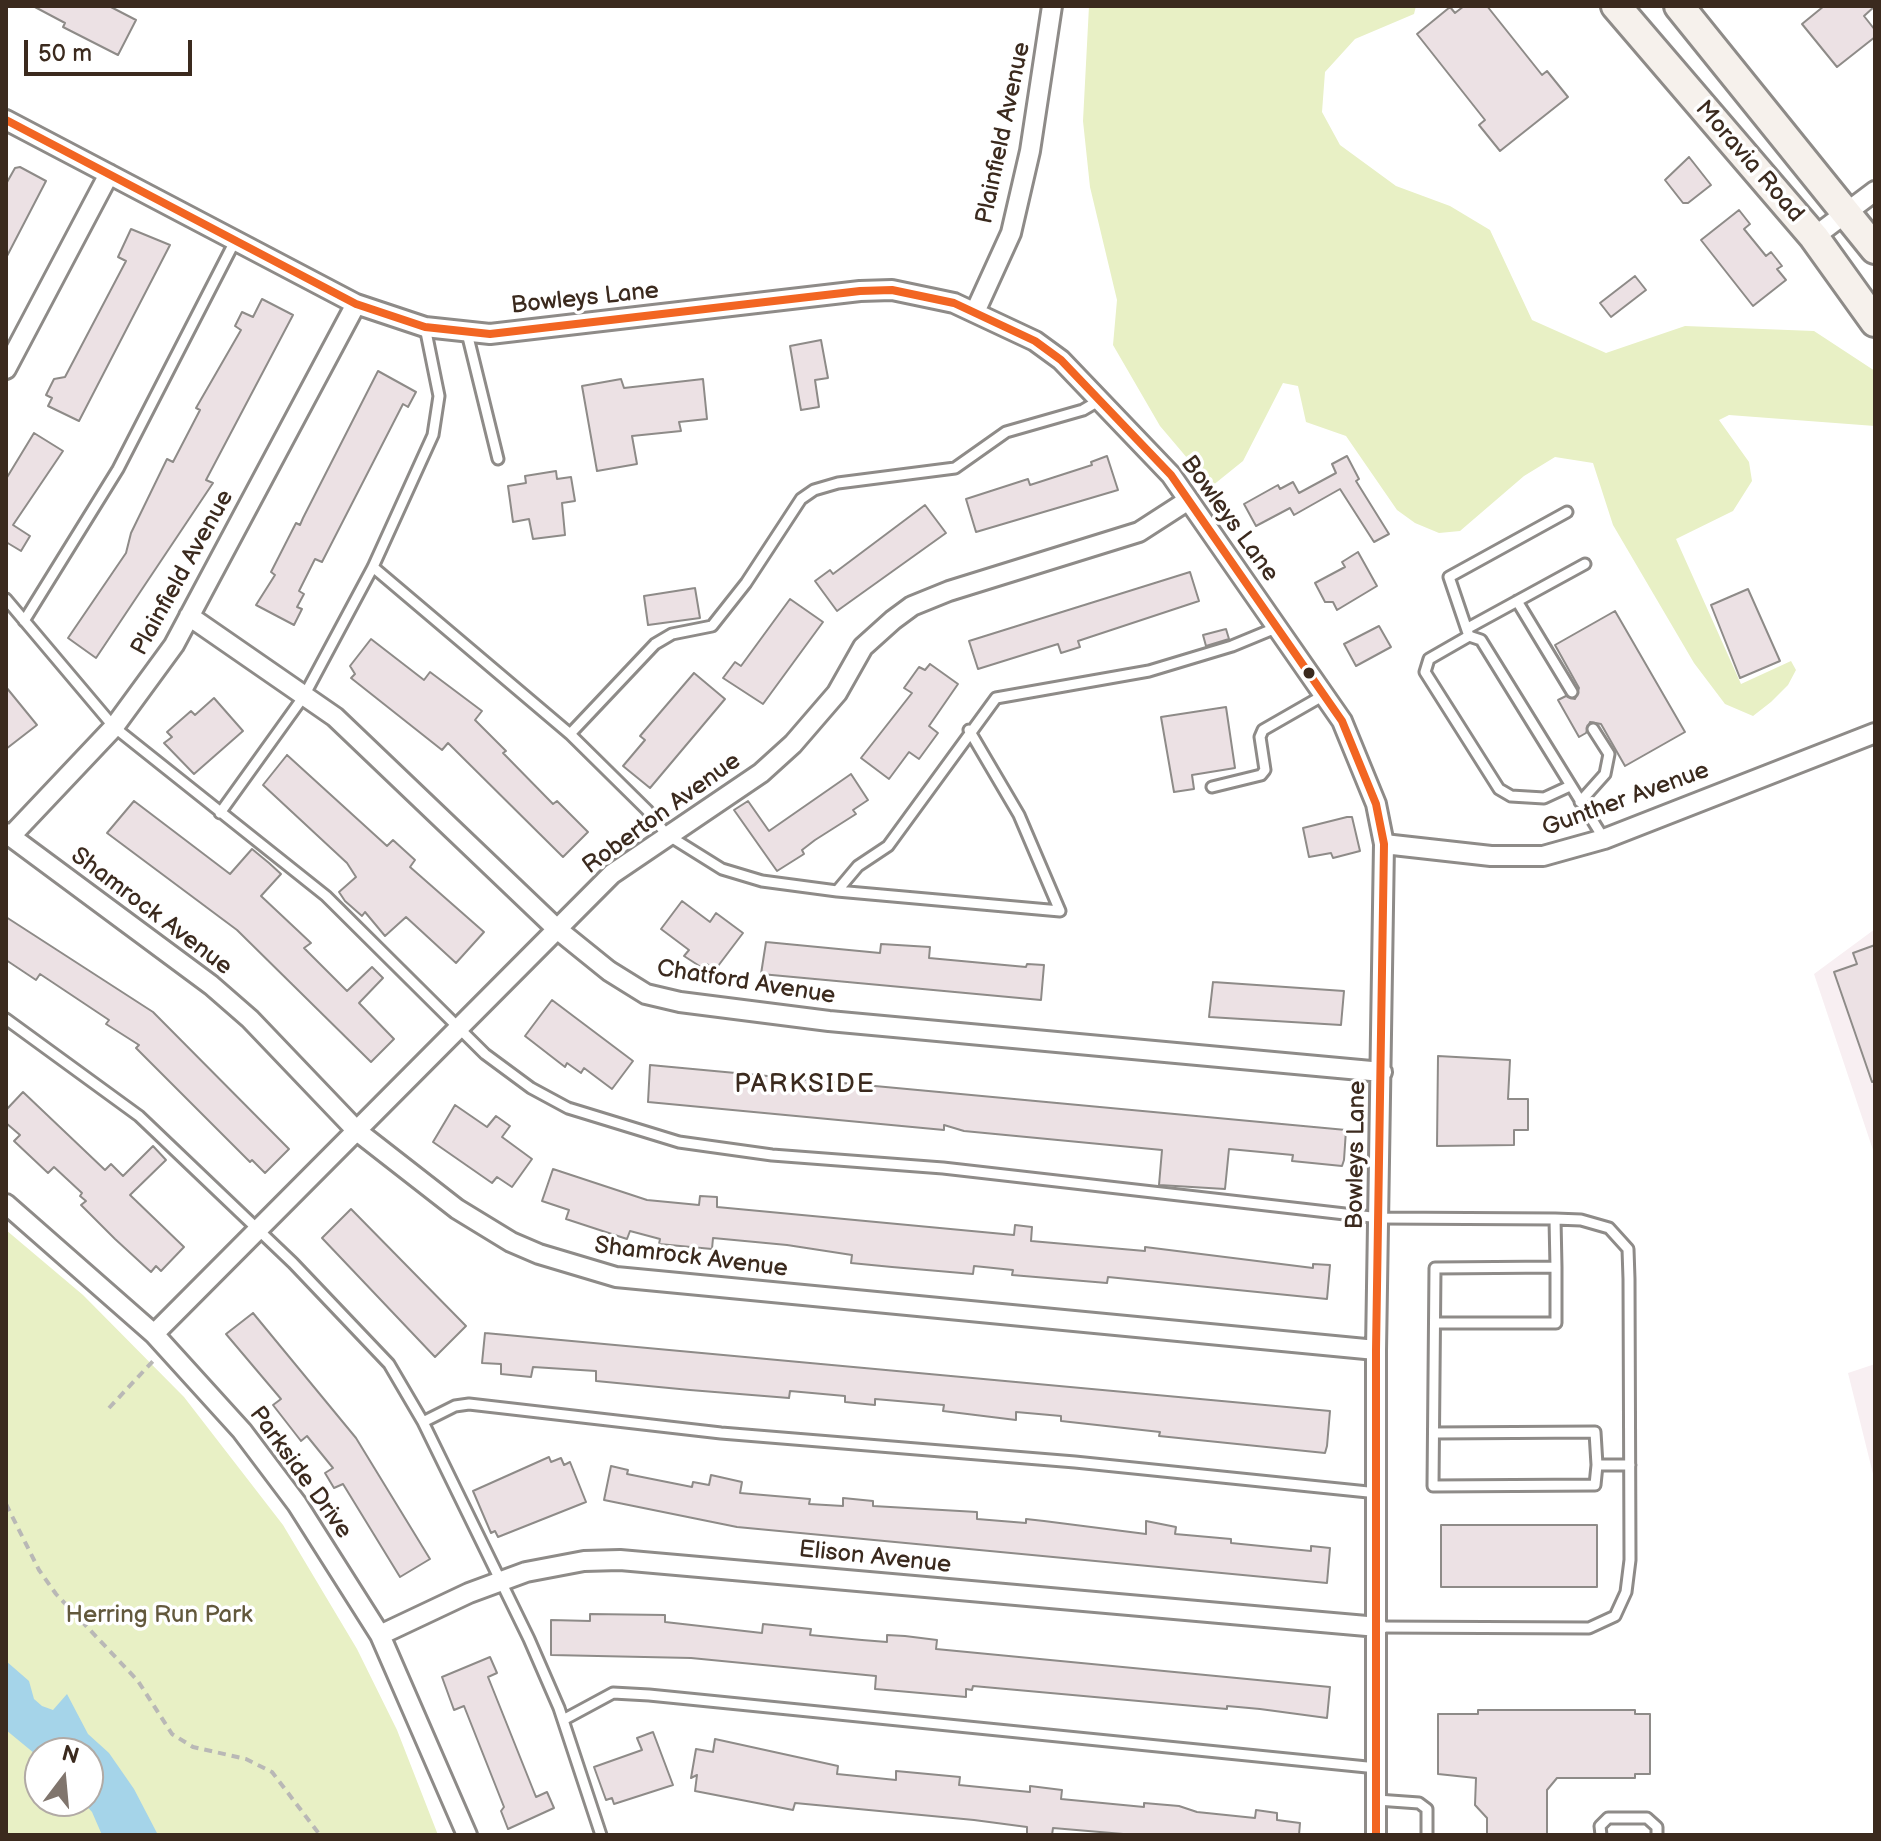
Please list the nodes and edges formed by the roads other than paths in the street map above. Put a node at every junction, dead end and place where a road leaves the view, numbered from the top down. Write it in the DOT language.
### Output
graph roads {
  1 [pos="1052,6"];
  2 [pos="1616,6"];
  3 [pos="1679,6"];
  4 [pos="6,120"];
  5 [pos="109,174"];
  6 [pos="1875,191"];
  7 [pos="1848,211"];
  8 [pos="1814,237"];
  9 [pos="234,243"];
  10 [pos="1875,249"];
  11 [pos="356,304"];
  12 [pos="975,312"];
  13 [pos="1875,322"];
  14 [pos="425,327"];
  15 [pos="467,333"];
  16 [pos="6,369"];
  17 [pos="1102,399"];
  18 [pos="498,459"];
  19 [pos="1187,501"];
  20 [pos="1567,512"];
  21 [pos="1585,564"];
  22 [pos="373,567"];
  23 [pos="6,599"];
  24 [pos="1517,601"];
  25 [pos="189,616"];
  26 [pos="24,621"];
  27 [pos="1278,627"];
  28 [pos="1469,632"];
  29 [pos="1572,692"];
  30 [pos="1324,695"];
  31 [pos="304,696"];
  32 [pos="114,727"];
  33 [pos="1593,729"];
  34 [pos="969,730"];
  35 [pos="1875,733"];
  36 [pos="570,734"];
  37 [pos="1570,786"];
  38 [pos="1212,787"];
  39 [pos="1580,802"];
  40 [pos="220,813"];
  41 [pos="666,834"];
  42 [pos="8,835"];
  43 [pos="1604,839"];
  44 [pos="1384,844"];
  45 [pos="837,891"];
  46 [pos="557,929"];
  47 [pos="6,1019"];
  48 [pos="458,1030"];
  49 [pos="1382,1072"];
  50 [pos="357,1131"];
  51 [pos="6,1204"];
  52 [pos="1380,1218"];
  53 [pos="1555,1219"];
  54 [pos="257,1232"];
  55 [pos="1556,1267"];
  56 [pos="1435,1323"];
  57 [pos="154,1334"];
  58 [pos="1376,1350"];
  59 [pos="423,1422"];
  60 [pos="1434,1433"];
  61 [pos="1597,1465"];
  62 [pos="1630,1465"];
  63 [pos="1378,1493"];
  64 [pos="501,1581"];
  65 [pos="1378,1627"];
  66 [pos="380,1635"];
  67 [pos="563,1720"];
  68 [pos="1377,1768"];
  69 [pos="1377,1800"];
  70 [pos="467,1835"];
  71 [pos="601,1835"];
  72 [pos="1376,1835"];
  73 [pos="1427,1835"];
  74 [pos="1601,1835"];
  75 [pos="1657,1835"];
  1 -- 12 [label="street, Plainfield Avenue"];
  2 -- 8 [label="main road, Moravia Road"];
  3 -- 7 [label="main road, Moravia Road"];
  4 -- 5 [label="street, Bowleys Lane"];
  5 -- 9 [label="street, Bowleys Lane"];
  5 -- 16 [label="street"];
  6 -- 7 [label="street"];
  7 -- 8 [label="street"];
  7 -- 10 [label="main road, Moravia Road"];
  8 -- 13 [label="main road, Moravia Road"];
  9 -- 11 [label="street, Bowleys Lane"];
  9 -- 26 [label="lane"];
  11 -- 14 [label="street, Bowleys Lane"];
  11 -- 25 [label="street, Plainfield Avenue"];
  12 -- 15 [label="street, Bowleys Lane"];
  12 -- 17 [label="street, Bowleys Lane"];
  14 -- 15 [label="street, Bowleys Lane"];
  14 -- 22 [label="lane"];
  15 -- 18 [label="lane"];
  17 -- 19 [label="street, Bowleys Lane"];
  17 -- 36 [label="lane"];
  19 -- 27 [label="street, Bowleys Lane"];
  19 -- 41 [label="street, Roberton Avenue"];
  20 -- 28 [label="lane"];
  21 -- 24 [label="lane"];
  22 -- 31 [label="lane"];
  22 -- 36 [label="lane"];
  23 -- 26 [label="lane"];
  24 -- 28 [label="lane"];
  24 -- 29 [label="lane"];
  25 -- 31 [label="street, Chatford Avenue"];
  25 -- 32 [label="street, Plainfield Avenue"];
  26 -- 32 [label="lane"];
  27 -- 30 [label="street, Bowleys Lane"];
  27 -- 34 [label="lane"];
  28 -- 37 [label="lane"];
  28 -- 37 [label="lane"];
  30 -- 38 [label="lane"];
  30 -- 44 [label="street, Bowleys Lane"];
  31 -- 40 [label="lane"];
  31 -- 46 [label="street, Chatford Avenue"];
  32 -- 40 [label="lane"];
  32 -- 42 [label="street, Plainfield Avenue"];
  33 -- 39 [label="lane"];
  34 -- 45 [label="lane"];
  34 -- 45 [label="lane"];
  35 -- 43 [label="street, Gunther Avenue"];
  36 -- 41 [label="lane"];
  37 -- 39 [label="lane"];
  39 -- 43 [label="lane"];
  40 -- 48 [label="lane"];
  41 -- 45 [label="lane"];
  41 -- 46 [label="street, Roberton Avenue"];
  42 -- 50 [label="street, Shamrock Avenue"];
  43 -- 44 [label="street, Gunther Avenue"];
  44 -- 49 [label="street, Bowleys Lane"];
  46 -- 48 [label="street, Roberton Avenue"];
  46 -- 49 [label="street, Chatford Avenue"];
  47 -- 54 [label="lane"];
  48 -- 50 [label="street, Roberton Avenue"];
  48 -- 52 [label="lane"];
  49 -- 52 [label="street, Bowleys Lane"];
  50 -- 54 [label="street, Roberton Avenue"];
  50 -- 58 [label="street, Shamrock Avenue"];
  51 -- 57 [label="street, Parkside Drive"];
  52 -- 53 [label="lane"];
  52 -- 58 [label="street, Bowleys Lane"];
  53 -- 55 [label="lane"];
  53 -- 62 [label="lane"];
  54 -- 57 [label="street, Roberton Avenue"];
  54 -- 59 [label="lane"];
  55 -- 56 [label="lane"];
  55 -- 56 [label="lane"];
  56 -- 60 [label="lane"];
  57 -- 66 [label="street, Parkside Drive"];
  58 -- 63 [label="street, Bowleys Lane"];
  59 -- 63 [label="lane"];
  59 -- 64 [label="lane"];
  60 -- 61 [label="lane"];
  60 -- 61 [label="lane"];
  61 -- 62 [label="lane"];
  62 -- 65 [label="lane"];
  63 -- 65 [label="street, Bowleys Lane"];
  64 -- 65 [label="street, Elison Avenue"];
  64 -- 66 [label="street, Elison Avenue"];
  64 -- 67 [label="lane"];
  65 -- 68 [label="street, Bowleys Lane"];
  66 -- 70 [label="street, Parkside Drive"];
  67 -- 68 [label="lane"];
  67 -- 71 [label="lane"];
  68 -- 69 [label="street, Bowleys Lane"];
  69 -- 72 [label="street, Bowleys Lane"];
  69 -- 73 [label="lane"];
  74 -- 75 [label="lane"];
}
